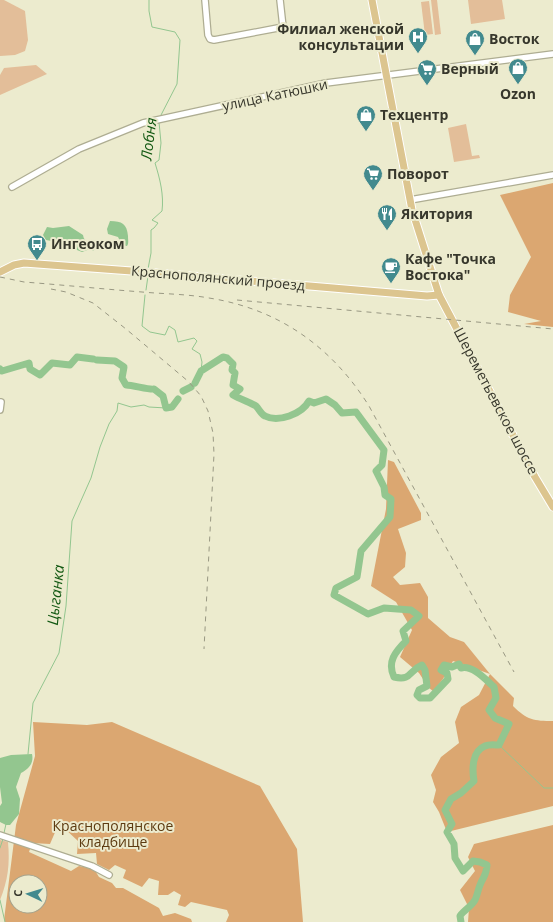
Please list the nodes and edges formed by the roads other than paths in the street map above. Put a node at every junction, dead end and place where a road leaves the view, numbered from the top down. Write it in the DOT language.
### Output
graph roads {
  1 [pos="205,0"];
  2 [pos="280,0"];
  3 [pos="372,0"];
  4 [pos="553,54"];
  5 [pos="387,75"];
  6 [pos="553,175"];
  7 [pos="12,186"];
  8 [pos="410,200"];
  9 [pos="0,272"];
  10 [pos="439,295"];
  11 [pos="1,402"];
  12 [pos="0,410"];
  13 [pos="553,507"];
  14 [pos="0,835"];
  15 [pos="109,875"];
  1 -- 2 [label="street"];
  3 -- 5 [label="main road, Шереметьевское шоссе"];
  4 -- 5 [label="street, улица Катюшки"];
  5 -- 7 [label="street, улица Катюшки"];
  5 -- 8 [label="main road, Шереметьевское шоссе"];
  6 -- 8 [label="street"];
  8 -- 10 [label="main road, Шереметьевское шоссе"];
  9 -- 10 [label="main road, Краснополянский проезд"];
  10 -- 13 [label="main road, Шереметьевское шоссе"];
  11 -- 12 [label="street"];
  14 -- 15 [label="street"];
}
